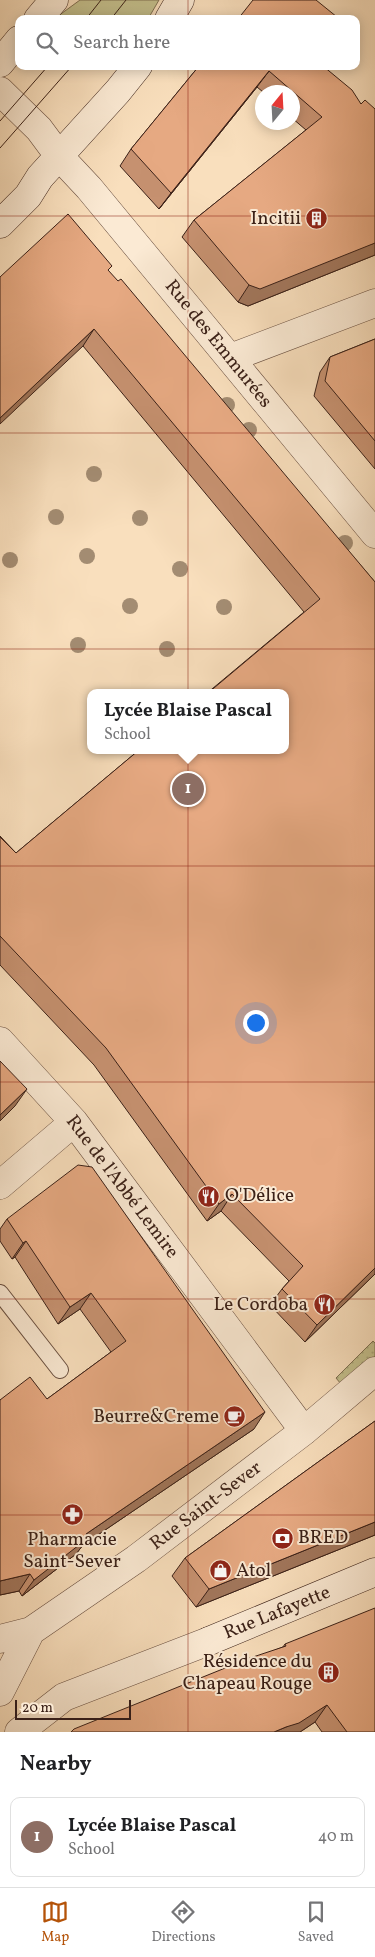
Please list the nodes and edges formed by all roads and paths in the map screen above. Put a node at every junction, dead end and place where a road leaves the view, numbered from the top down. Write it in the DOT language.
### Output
graph roads {
  1 [pos="54,0"];
  2 [pos="180,0"];
  3 [pos="41,15"];
  4 [pos="171,15"];
  5 [pos="15,45"];
  6 [pos="0,63"];
  7 [pos="135,70"];
  8 [pos="0,91"];
  9 [pos="59,156"];
  10 [pos="0,224"];
  11 [pos="375,303"];
  12 [pos="230,358"];
  13 [pos="375,534"];
  14 [pos="0,1041"];
  15 [pos="74,1122"];
  16 [pos="0,1185"];
  17 [pos="0,1293"];
  18 [pos="60,1370"];
  19 [pos="375,1371"];
  20 [pos="304,1431"];
  21 [pos="375,1572"];
  22 [pos="31,1630"];
  23 [pos="0,1639"];
  24 [pos="0,1692"];
  25 [pos="19,1732"];
  1 -- 3 [label="street"];
  2 -- 4 [label="street"];
  5 -- 6 [label="street"];
  7 -- 9 [label="street"];
  8 -- 9 [label="street, Rue des Emmurées"];
  9 -- 10 [label="street"];
  9 -- 12 [label="street, Rue des Emmurées"];
  11 -- 12 [label="street"];
  12 -- 13 [label="street, Rue des Emmurées"];
  14 -- 15 [label="street, Rue de l'Abbé Lemire"];
  15 -- 16 [label="street"];
  15 -- 20 [label="street, Rue de l'Abbé Lemire"];
  17 -- 18 [label="lane"];
  19 -- 20 [label="street, Rue Saint-Sever"];
  20 -- 22 [label="street, Rue Saint-Sever"];
  21 -- 25 [label="street, Rue Lafayette"];
  22 -- 23 [label="street, Rue Saint-Sever"];
  22 -- 24 [label="street, Rue Saint-Sever"];
}
